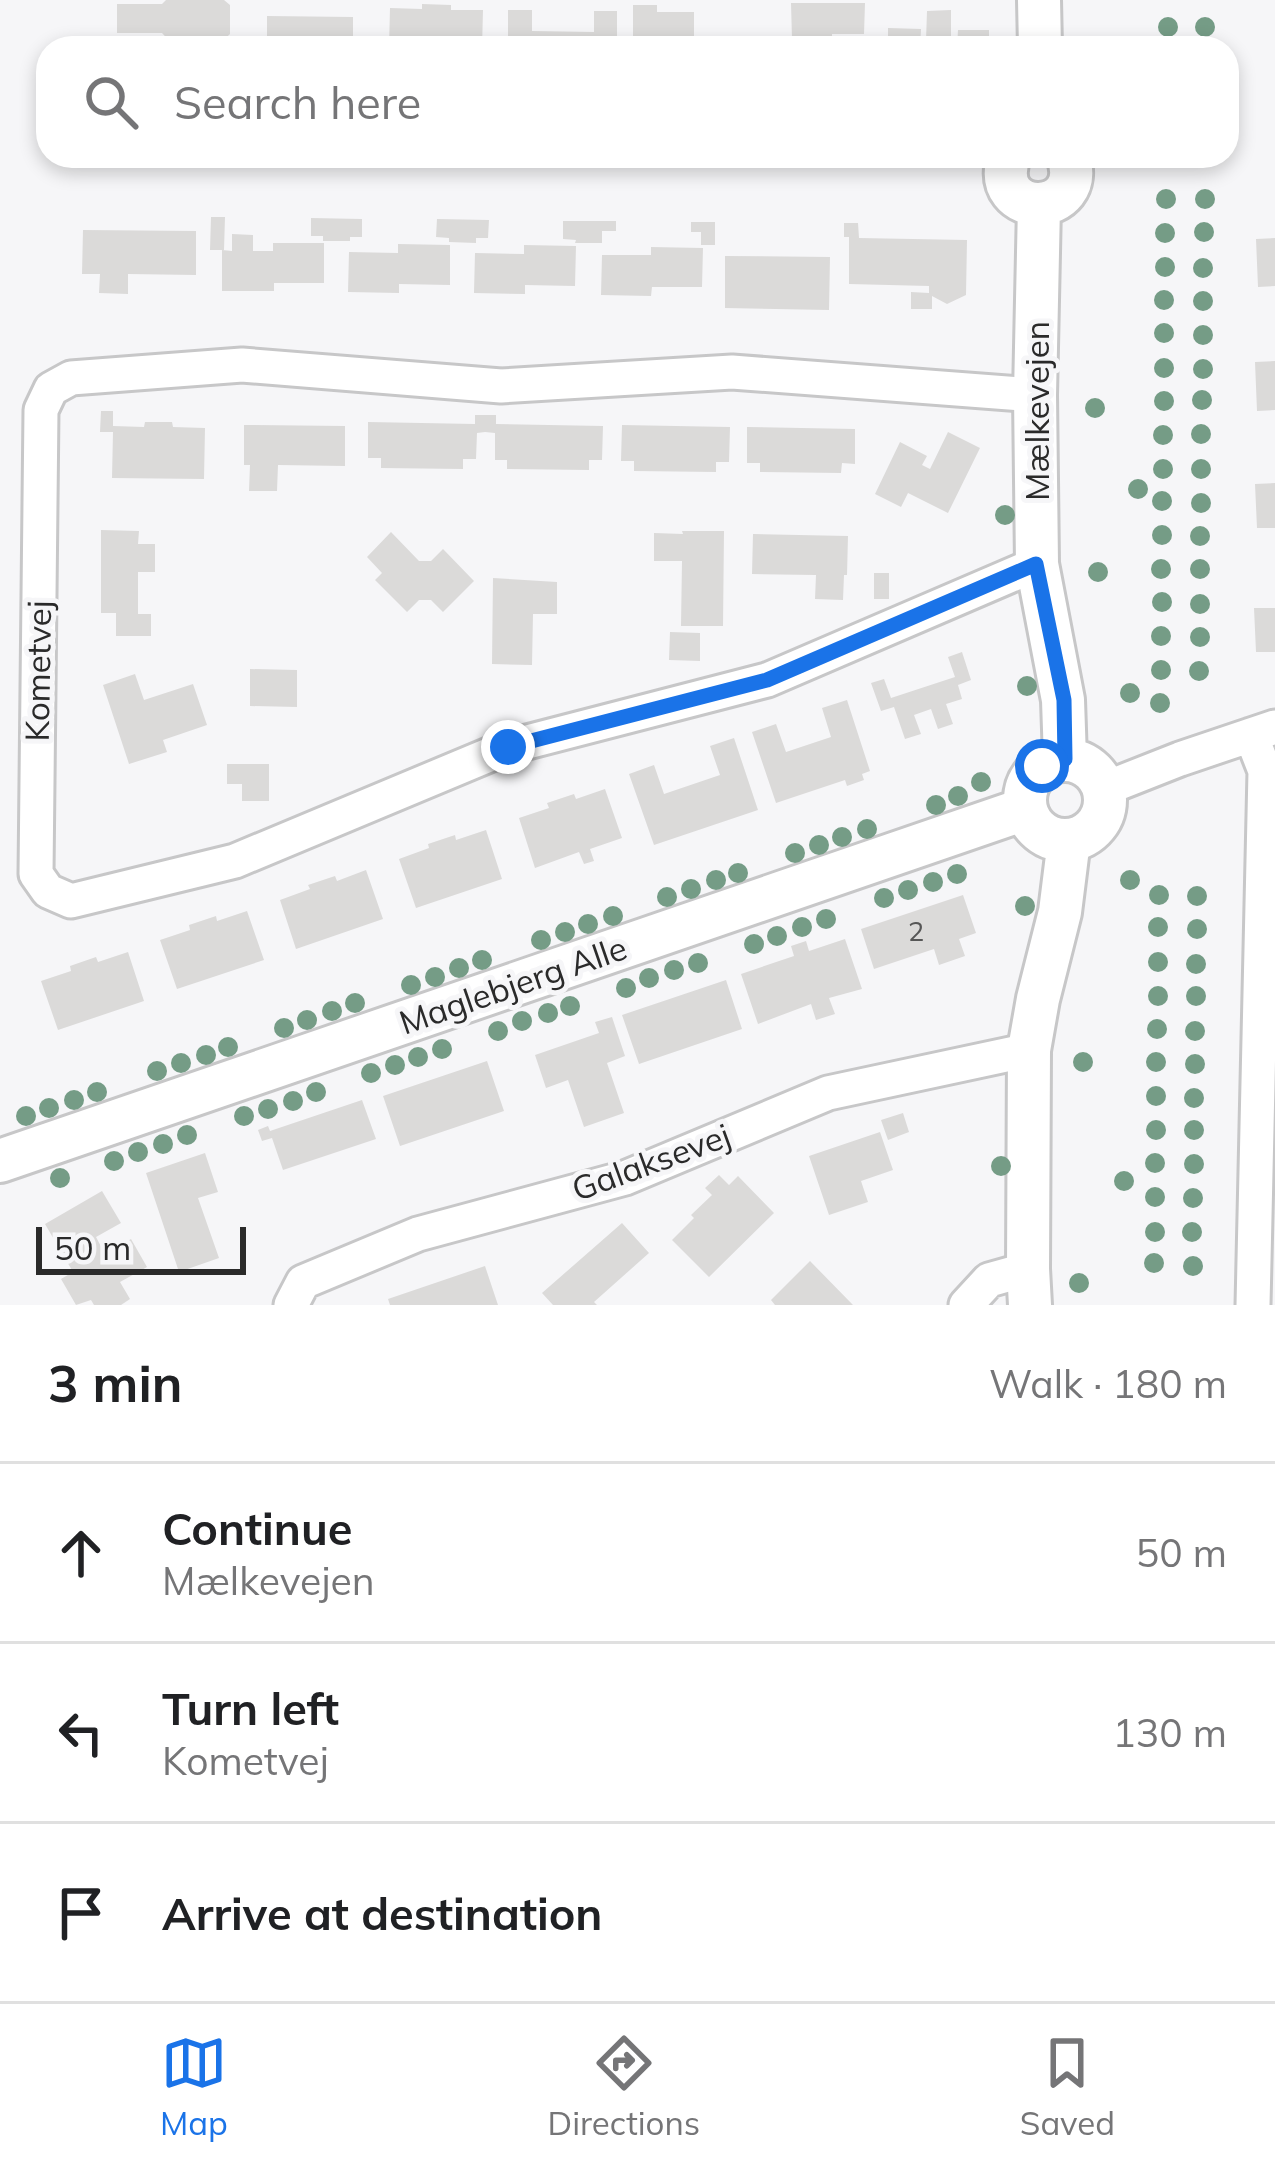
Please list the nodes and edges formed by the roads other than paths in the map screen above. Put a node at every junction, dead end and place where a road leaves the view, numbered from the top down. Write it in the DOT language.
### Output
graph roads {
  1 [pos="1039,0"];
  2 [pos="1040,36"];
  3 [pos="1006,168"];
  4 [pos="1071,168"];
  5 [pos="1039,205"];
  6 [pos="1035,395"];
  7 [pos="1036,564"];
  8 [pos="1263,731"];
  9 [pos="1065,759"];
  10 [pos="1270,768"];
  11 [pos="1104,789"];
  12 [pos="1025,809"];
  13 [pos="1069,840"];
  14 [pos="1029,1051"];
  15 [pos="0,1161"];
  16 [pos="1029,1287"];
  17 [pos="291,1305"];
  18 [pos="966,1305"];
  19 [pos="1253,1305"];
  1 -- 2 [label="street"];
  3 -- 5 [label="street"];
  4 -- 5 [label="street"];
  5 -- 6 [label="street, Mælkevejen"];
  6 -- 7 [label="street, Mælkevejen"];
  6 -- 7 [label="street, Kometvej"];
  7 -- 9 [label="street, Mælkevejen"];
  8 -- 10 [label="street"];
  8 -- 11 [label="street"];
  9 -- 11 [label="street"];
  9 -- 12 [label="street"];
  10 -- 19 [label="street"];
  11 -- 13 [label="street"];
  12 -- 13 [label="street"];
  12 -- 15 [label="street, Maglebjerg Alle"];
  13 -- 14 [label="street"];
  14 -- 16 [label="street"];
  14 -- 17 [label="street, Galaksevej"];
  16 -- 18 [label="street"];
}
